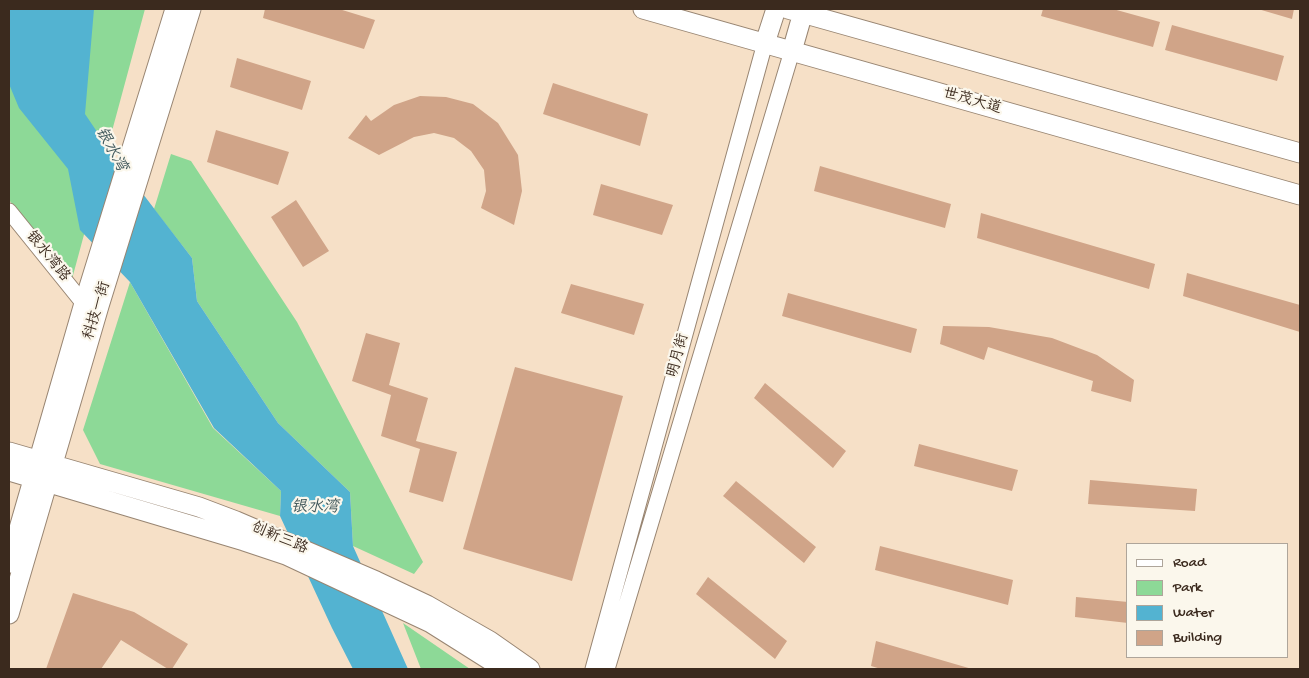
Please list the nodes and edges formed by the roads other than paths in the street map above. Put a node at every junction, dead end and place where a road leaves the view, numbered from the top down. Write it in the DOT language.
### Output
graph roads {
  1 [pos="175,9"];
  2 [pos="191,9"];
  3 [pos="643,9"];
  4 [pos="776,9"];
  5 [pos="798,10"];
  6 [pos="765,43"];
  7 [pos="792,51"];
  8 [pos="145,132"];
  9 [pos="1300,153"];
  10 [pos="1300,195"];
  11 [pos="9,211"];
  12 [pos="90,303"];
  13 [pos="9,452"];
  14 [pos="9,471"];
  15 [pos="43,471"];
  16 [pos="284,547"];
  17 [pos="9,563"];
  18 [pos="9,614"];
  19 [pos="504,669"];
  20 [pos="530,669"];
  21 [pos="594,669"];
  22 [pos="607,669"];
  1 -- 8 [label="main road, 科技一街"];
  2 -- 8 [label="main road, 科技一街"];
  3 -- 6 [label="main road, 世茂大道"];
  4 -- 6 [label="main road"];
  5 -- 7 [label="main road"];
  5 -- 9 [label="main road"];
  6 -- 7 [label="main road, 世茂大道"];
  6 -- 21 [label="street, 明月街"];
  7 -- 10 [label="main road, 世茂大道"];
  7 -- 22 [label="street, 明月街"];
  8 -- 12 [label="main road, 科技一街"];
  11 -- 12 [label="street, 银水湾路"];
  12 -- 15 [label="main road, 科技一街"];
  13 -- 15 [label="main road, 创新三路"];
  14 -- 15 [label="main road, 创新三路"];
  15 -- 16 [label="main road, 创新三路"];
  15 -- 17 [label="main road, 科技一街"];
  15 -- 18 [label="main road, 科技一街"];
  16 -- 19 [label="main road, 创新三路"];
  16 -- 20 [label="main road, 创新三路"];
}
